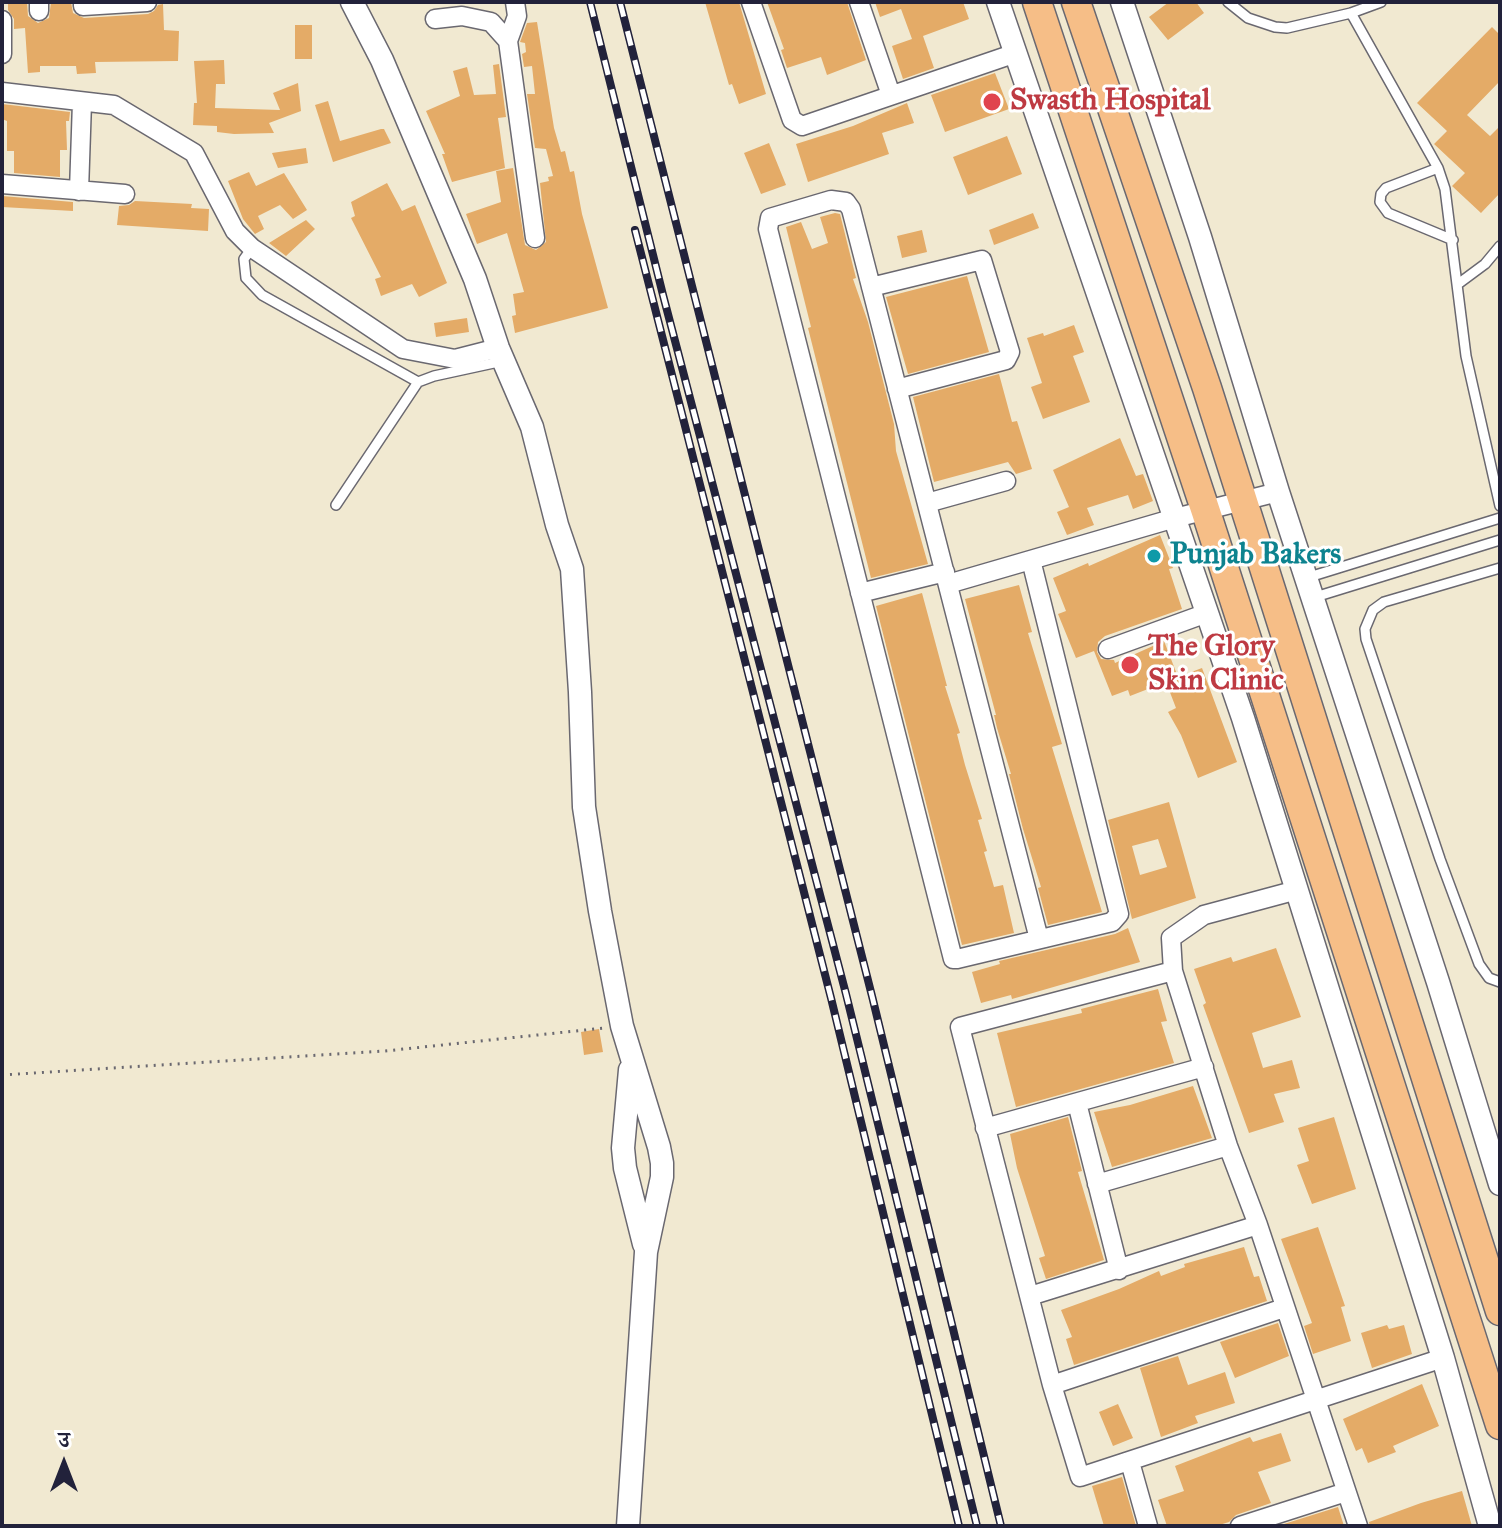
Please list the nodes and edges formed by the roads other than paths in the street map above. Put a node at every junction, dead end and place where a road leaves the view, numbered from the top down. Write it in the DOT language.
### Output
graph roads {
  1 [pos="83,2"];
  2 [pos="137,2"];
  3 [pos="147,2"];
  4 [pos="352,2"];
  5 [pos="515,2"];
  6 [pos="751,2"];
  7 [pos="859,2"];
  8 [pos="998,2"];
  9 [pos="1037,2"];
  10 [pos="1076,2"];
  11 [pos="1122,2"];
  12 [pos="1228,2"];
  13 [pos="1381,2"];
  14 [pos="460,9"];
  15 [pos="1351,13"];
  16 [pos="435,19"];
  17 [pos="2,20"];
  18 [pos="508,41"];
  19 [pos="1016,53"];
  20 [pos="2,54"];
  21 [pos="2,92"];
  22 [pos="891,95"];
  23 [pos="82,102"];
  24 [pos="1438,168"];
  25 [pos="2,184"];
  26 [pos="79,191"];
  27 [pos="125,194"];
  28 [pos="535,238"];
  29 [pos="1453,240"];
  30 [pos="1500,246"];
  31 [pos="252,248"];
  32 [pos="1458,284"];
  33 [pos="871,287"];
  34 [pos="500,354"];
  35 [pos="418,382"];
  36 [pos="897,389"];
  37 [pos="1006,481"];
  38 [pos="1278,492"];
  39 [pos="1242,502"];
  40 [pos="927,503"];
  41 [pos="336,505"];
  42 [pos="1500,506"];
  43 [pos="1206,512"];
  44 [pos="1175,518"];
  45 [pos="1500,518"];
  46 [pos="1500,540"];
  47 [pos="1031,560"];
  48 [pos="1500,568"];
  49 [pos="946,578"];
  50 [pos="1309,588"];
  51 [pos="860,593"];
  52 [pos="1207,613"];
  53 [pos="1108,649"];
  54 [pos="1297,890"];
  55 [pos="1039,939"];
  56 [pos="1173,971"];
  57 [pos="1500,982"];
  58 [pos="631,1060"];
  59 [pos="1204,1067"];
  60 [pos="1077,1103"];
  61 [pos="985,1128"];
  62 [pos="1228,1146"];
  63 [pos="1097,1184"];
  64 [pos="1500,1184"];
  65 [pos="1258,1225"];
  66 [pos="646,1252"];
  67 [pos="1119,1270"];
  68 [pos="1030,1296"];
  69 [pos="1284,1308"];
  70 [pos="1500,1311"];
  71 [pos="1443,1358"];
  72 [pos="1052,1385"];
  73 [pos="1316,1400"];
  74 [pos="1500,1425"];
  75 [pos="1130,1462"];
  76 [pos="1346,1492"];
  77 [pos="1261,1523"];
  78 [pos="628,1526"];
  79 [pos="1148,1526"];
  80 [pos="1240,1526"];
  81 [pos="1358,1526"];
  82 [pos="1490,1526"];
  1 -- 2 [label="street"];
  2 -- 3 [label="street"];
  4 -- 34 [label="street"];
  5 -- 18 [label="street"];
  6 -- 22 [label="street"];
  7 -- 22 [label="street"];
  8 -- 19 [label="street"];
  9 -- 43 [label="main road"];
  10 -- 39 [label="main road"];
  11 -- 38 [label="street"];
  12 -- 15 [label="lane"];
  13 -- 15 [label="lane"];
  14 -- 16 [label="street"];
  14 -- 18 [label="street"];
  15 -- 24 [label="lane"];
  17 -- 20 [label="street"];
  18 -- 28 [label="street"];
  19 -- 22 [label="street"];
  19 -- 44 [label="street"];
  21 -- 23 [label="street"];
  23 -- 26 [label="street"];
  23 -- 31 [label="street"];
  24 -- 29 [label="lane"];
  24 -- 29 [label="lane"];
  25 -- 26 [label="street"];
  26 -- 27 [label="street"];
  29 -- 32 [label="lane"];
  30 -- 32 [label="lane"];
  31 -- 34 [label="street"];
  31 -- 35 [label="lane"];
  32 -- 42 [label="lane"];
  33 -- 36 [label="street"];
  33 -- 36 [label="street"];
  33 -- 51 [label="street"];
  34 -- 35 [label="lane"];
  34 -- 58 [label="street"];
  35 -- 41 [label="lane"];
  36 -- 40 [label="street"];
  37 -- 40 [label="street"];
  38 -- 39 [label="street"];
  38 -- 50 [label="street"];
  39 -- 43 [label="street"];
  39 -- 70 [label="main road"];
  40 -- 49 [label="street"];
  43 -- 44 [label="street"];
  43 -- 74 [label="main road"];
  44 -- 47 [label="street"];
  44 -- 52 [label="street"];
  45 -- 50 [label="lane"];
  46 -- 50 [label="lane"];
  47 -- 49 [label="street"];
  47 -- 55 [label="street"];
  48 -- 57 [label="lane"];
  49 -- 51 [label="street"];
  49 -- 55 [label="street"];
  50 -- 64 [label="street"];
  51 -- 55 [label="street"];
  52 -- 53 [label="street"];
  52 -- 54 [label="street"];
  54 -- 56 [label="street"];
  54 -- 71 [label="street"];
  56 -- 59 [label="street"];
  56 -- 61 [label="street"];
  58 -- 66 [label="street"];
  58 -- 66 [label="street"];
  59 -- 60 [label="street"];
  59 -- 62 [label="street"];
  60 -- 61 [label="street"];
  60 -- 63 [label="street"];
  61 -- 68 [label="street"];
  62 -- 63 [label="street"];
  62 -- 65 [label="street"];
  63 -- 67 [label="street"];
  65 -- 67 [label="street"];
  65 -- 69 [label="street"];
  66 -- 78 [label="street"];
  67 -- 68 [label="street"];
  68 -- 72 [label="street"];
  69 -- 72 [label="street"];
  69 -- 73 [label="street"];
  71 -- 73 [label="street"];
  71 -- 82 [label="street"];
  72 -- 75 [label="street"];
  73 -- 75 [label="street"];
  73 -- 76 [label="street"];
  75 -- 79 [label="street"];
  76 -- 77 [label="street"];
  76 -- 81 [label="street"];
  77 -- 80 [label="street"];
}
